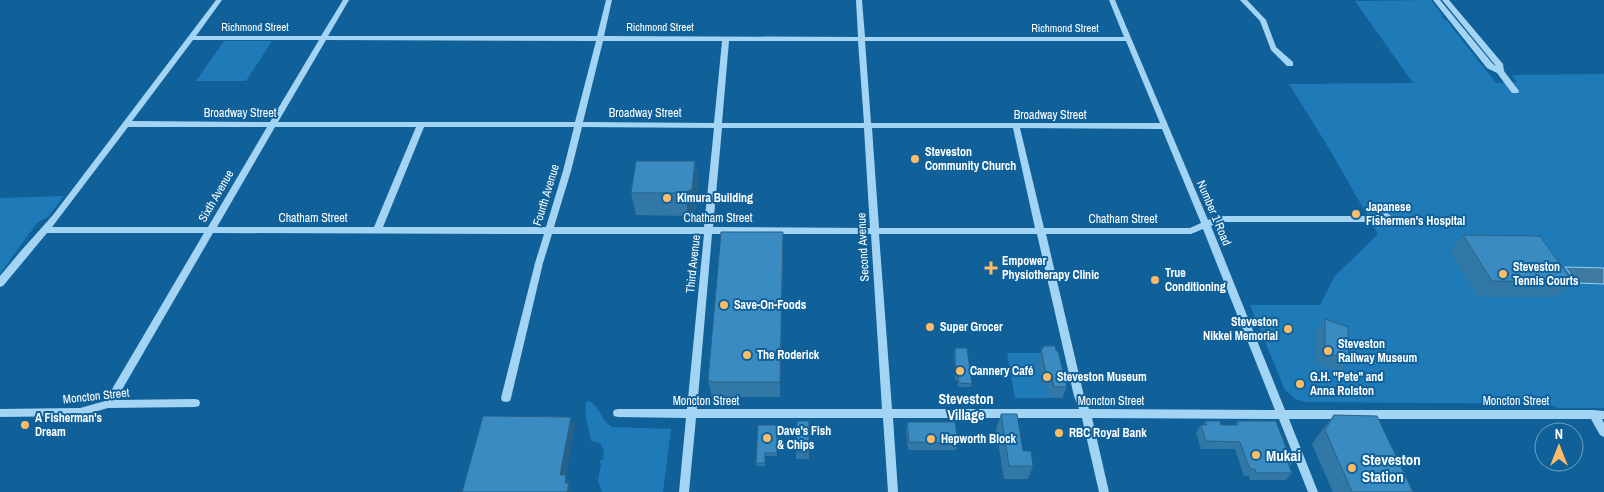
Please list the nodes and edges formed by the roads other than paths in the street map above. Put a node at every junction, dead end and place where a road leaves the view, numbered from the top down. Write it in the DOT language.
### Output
graph roads {
  1 [pos="220,0"];
  2 [pos="346,0"];
  3 [pos="609,0"];
  4 [pos="859,0"];
  5 [pos="1112,0"];
  6 [pos="1243,0"];
  7 [pos="1436,0"];
  8 [pos="1445,0"];
  9 [pos="191,38"];
  10 [pos="323,38"];
  11 [pos="599,38"];
  12 [pos="726,38"];
  13 [pos="861,39"];
  14 [pos="1128,39"];
  15 [pos="1290,64"];
  16 [pos="1500,71"];
  17 [pos="1515,91"];
  18 [pos="126,124"];
  19 [pos="421,124"];
  20 [pos="718,124"];
  21 [pos="272,125"];
  22 [pos="578,125"];
  23 [pos="867,125"];
  24 [pos="1016,126"];
  25 [pos="1163,126"];
  26 [pos="1387,216"];
  27 [pos="1206,225"];
  28 [pos="45,230"];
  29 [pos="210,230"];
  30 [pos="377,230"];
  31 [pos="548,230"];
  32 [pos="709,230"];
  33 [pos="874,231"];
  34 [pos="1041,231"];
  35 [pos="0,284"];
  36 [pos="506,398"];
  37 [pos="194,403"];
  38 [pos="108,404"];
  39 [pos="0,413"];
  40 [pos="618,413"];
  41 [pos="691,413"];
  42 [pos="887,413"];
  43 [pos="1281,413"];
  44 [pos="1086,414"];
  45 [pos="1593,414"];
  46 [pos="1604,414"];
  47 [pos="1604,432"];
  48 [pos="684,492"];
  49 [pos="893,492"];
  50 [pos="1104,492"];
  51 [pos="1314,492"];
  1 -- 9 [label="street"];
  2 -- 10 [label="street, Sixth Avenue"];
  3 -- 11 [label="street, Fourth Avenue"];
  4 -- 13 [label="street, Second Avenue"];
  5 -- 14 [label="street, Number 1 Road"];
  6 -- 15 [label="street"];
  7 -- 16 [label="street"];
  8 -- 16 [label="street"];
  9 -- 10 [label="street, Richmond Street"];
  9 -- 18 [label="street"];
  10 -- 11 [label="street, Richmond Street"];
  10 -- 21 [label="street, Sixth Avenue"];
  11 -- 12 [label="street, Richmond Street"];
  11 -- 22 [label="street, Fourth Avenue"];
  12 -- 13 [label="street, Richmond Street"];
  12 -- 20 [label="street, Third Avenue"];
  13 -- 14 [label="street, Richmond Street"];
  13 -- 23 [label="street, Second Avenue"];
  14 -- 25 [label="street, Number 1 Road"];
  16 -- 17 [label="street"];
  18 -- 21 [label="street, Broadway Street"];
  18 -- 28 [label="street"];
  19 -- 21 [label="street, Broadway Street"];
  19 -- 22 [label="street, Broadway Street"];
  19 -- 30 [label="street"];
  20 -- 22 [label="street, Broadway Street"];
  20 -- 23 [label="street, Broadway Street"];
  20 -- 32 [label="street, Third Avenue"];
  21 -- 29 [label="street, Sixth Avenue"];
  22 -- 31 [label="street, Fourth Avenue"];
  23 -- 24 [label="street, Broadway Street"];
  23 -- 33 [label="street, Second Avenue"];
  24 -- 25 [label="street, Broadway Street"];
  24 -- 34 [label="street"];
  25 -- 27 [label="street, Number 1 Road"];
  26 -- 27 [label="street, Chatham Street"];
  27 -- 34 [label="street, Chatham Street"];
  27 -- 43 [label="street, Number 1 Road"];
  28 -- 29 [label="street, Chatham Street"];
  28 -- 35 [label="street"];
  29 -- 30 [label="street, Chatham Street"];
  29 -- 38 [label="street, Sixth Avenue"];
  30 -- 31 [label="street, Chatham Street"];
  31 -- 32 [label="street, Chatham Street"];
  31 -- 36 [label="street, Fourth Avenue"];
  32 -- 33 [label="street, Chatham Street"];
  32 -- 41 [label="street, Third Avenue"];
  33 -- 34 [label="street, Chatham Street"];
  33 -- 42 [label="street, Second Avenue"];
  34 -- 44 [label="street"];
  37 -- 38 [label="street, Moncton Street"];
  38 -- 39 [label="street, Moncton Street"];
  40 -- 41 [label="street, Moncton Street"];
  41 -- 42 [label="street, Moncton Street"];
  41 -- 48 [label="street, Third Avenue"];
  42 -- 44 [label="street, Moncton Street"];
  42 -- 49 [label="street, Second Avenue"];
  43 -- 44 [label="street, Moncton Street"];
  43 -- 45 [label="street, Moncton Street"];
  43 -- 51 [label="street, Number 1 Road"];
  44 -- 50 [label="street"];
  45 -- 46 [label="street, Moncton Street"];
  45 -- 47 [label="street"];
}
